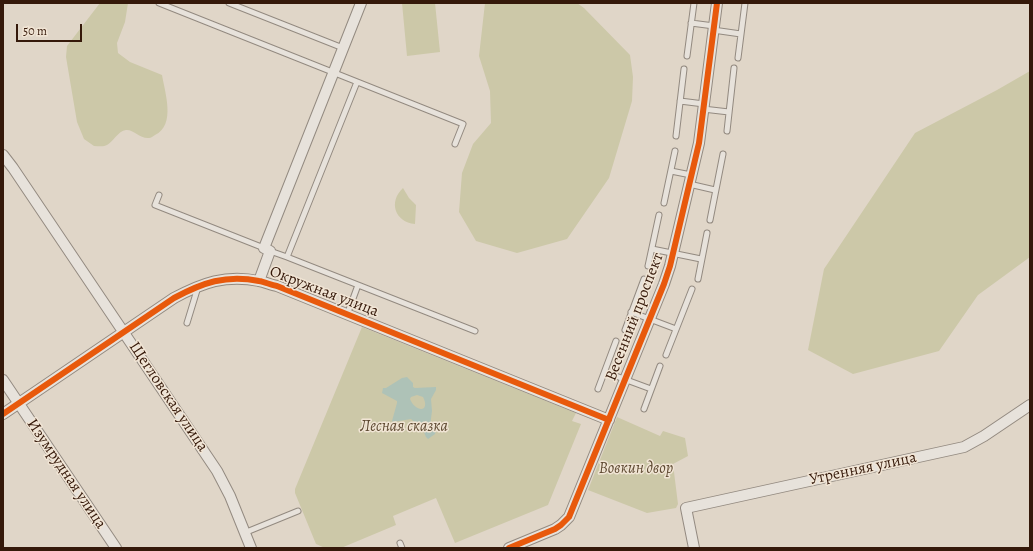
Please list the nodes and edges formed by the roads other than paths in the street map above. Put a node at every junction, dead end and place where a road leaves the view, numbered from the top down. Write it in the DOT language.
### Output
graph roads {
  1 [pos="159,3"];
  2 [pos="229,3"];
  3 [pos="361,3"];
  4 [pos="694,3"];
  5 [pos="717,3"];
  6 [pos="745,3"];
  7 [pos="691,23"];
  8 [pos="714,28"];
  9 [pos="741,34"];
  10 [pos="343,48"];
  11 [pos="687,56"];
  12 [pos="738,58"];
  13 [pos="734,68"];
  14 [pos="684,69"];
  15 [pos="333,72"];
  16 [pos="357,82"];
  17 [pos="680,101"];
  18 [pos="704,107"];
  19 [pos="729,112"];
  20 [pos="727,131"];
  21 [pos="676,136"];
  22 [pos="455,144"];
  23 [pos="675,151"];
  24 [pos="723,154"];
  25 [pos="3,156"];
  26 [pos="671,171"];
  27 [pos="690,179"];
  28 [pos="716,190"];
  29 [pos="159,195"];
  30 [pos="664,203"];
  31 [pos="659,215"];
  32 [pos="710,220"];
  33 [pos="707,233"];
  34 [pos="267,249"];
  35 [pos="652,249"];
  36 [pos="673,253"];
  37 [pos="287,257"];
  38 [pos="701,259"];
  39 [pos="648,266"];
  40 [pos="644,279"];
  41 [pos="698,279"];
  42 [pos="259,281"];
  43 [pos="358,285"];
  44 [pos="199,286"];
  45 [pos="692,289"];
  46 [pos="631,312"];
  47 [pos="347,315"];
  48 [pos="650,319"];
  49 [pos="187,322"];
  50 [pos="624,330"];
  51 [pos="676,330"];
  52 [pos="475,331"];
  53 [pos="124,332"];
  54 [pos="616,341"];
  55 [pos="666,355"];
  56 [pos="660,366"];
  57 [pos="605,372"];
  58 [pos="3,380"];
  59 [pos="626,380"];
  60 [pos="598,389"];
  61 [pos="651,389"];
  62 [pos="19,403"];
  63 [pos="1030,405"];
  64 [pos="644,409"];
  65 [pos="3,414"];
  66 [pos="609,420"];
  67 [pos="298,511"];
  68 [pos="244,532"];
  69 [pos="400,542"];
  70 [pos="116,548"];
  71 [pos="251,548"];
  72 [pos="402,548"];
  73 [pos="509,548"];
  74 [pos="694,548"];
  1 -- 15 [label="lane"];
  2 -- 10 [label="lane"];
  3 -- 10 [label="street"];
  4 -- 7 [label="lane"];
  5 -- 8 [label="street, Весенний проспект"];
  6 -- 9 [label="lane"];
  7 -- 8 [label="lane"];
  7 -- 11 [label="lane"];
  8 -- 9 [label="lane"];
  8 -- 18 [label="street, Весенний проспект"];
  9 -- 12 [label="lane"];
  10 -- 15 [label="street"];
  13 -- 19 [label="lane"];
  14 -- 17 [label="lane"];
  15 -- 16 [label="lane"];
  15 -- 34 [label="street"];
  16 -- 22 [label="lane"];
  16 -- 37 [label="lane"];
  17 -- 18 [label="lane"];
  17 -- 21 [label="lane"];
  18 -- 19 [label="lane"];
  18 -- 27 [label="street, Весенний проспект"];
  19 -- 20 [label="lane"];
  23 -- 26 [label="lane"];
  24 -- 28 [label="lane"];
  25 -- 53 [label="street, Щегловская улица"];
  26 -- 27 [label="lane"];
  26 -- 30 [label="lane"];
  27 -- 28 [label="lane"];
  27 -- 36 [label="street, Весенний проспект"];
  28 -- 32 [label="lane"];
  29 -- 34 [label="lane"];
  31 -- 35 [label="lane"];
  33 -- 38 [label="lane"];
  34 -- 37 [label="lane"];
  34 -- 42 [label="street"];
  35 -- 36 [label="lane"];
  35 -- 39 [label="lane"];
  36 -- 38 [label="lane"];
  36 -- 48 [label="street, Весенний проспект"];
  37 -- 43 [label="lane"];
  38 -- 41 [label="lane"];
  40 -- 46 [label="lane"];
  42 -- 44 [label="street, Окружная улица"];
  42 -- 47 [label="street, Окружная улица"];
  43 -- 47 [label="lane"];
  43 -- 52 [label="lane"];
  44 -- 49 [label="lane"];
  44 -- 53 [label="street, Окружная улица"];
  45 -- 51 [label="lane"];
  46 -- 48 [label="lane"];
  46 -- 50 [label="lane"];
  47 -- 66 [label="street, Окружная улица"];
  48 -- 51 [label="lane"];
  48 -- 59 [label="street, Весенний проспект"];
  51 -- 55 [label="lane"];
  53 -- 62 [label="street, Окружная улица"];
  53 -- 68 [label="street, Щегловская улица"];
  54 -- 57 [label="lane"];
  56 -- 61 [label="lane"];
  57 -- 59 [label="lane"];
  57 -- 60 [label="lane"];
  58 -- 62 [label="street, Изумрудная улица"];
  59 -- 61 [label="lane"];
  59 -- 66 [label="street, Весенний проспект"];
  61 -- 64 [label="lane"];
  62 -- 65 [label="street, Окружная улица"];
  62 -- 70 [label="street, Изумрудная улица"];
  63 -- 74 [label="street, Утренняя улица"];
  66 -- 73 [label="street, Весенний проспект"];
  67 -- 68 [label="lane"];
  68 -- 71 [label="street, Щегловская улица"];
  69 -- 72 [label="lane"];
}
